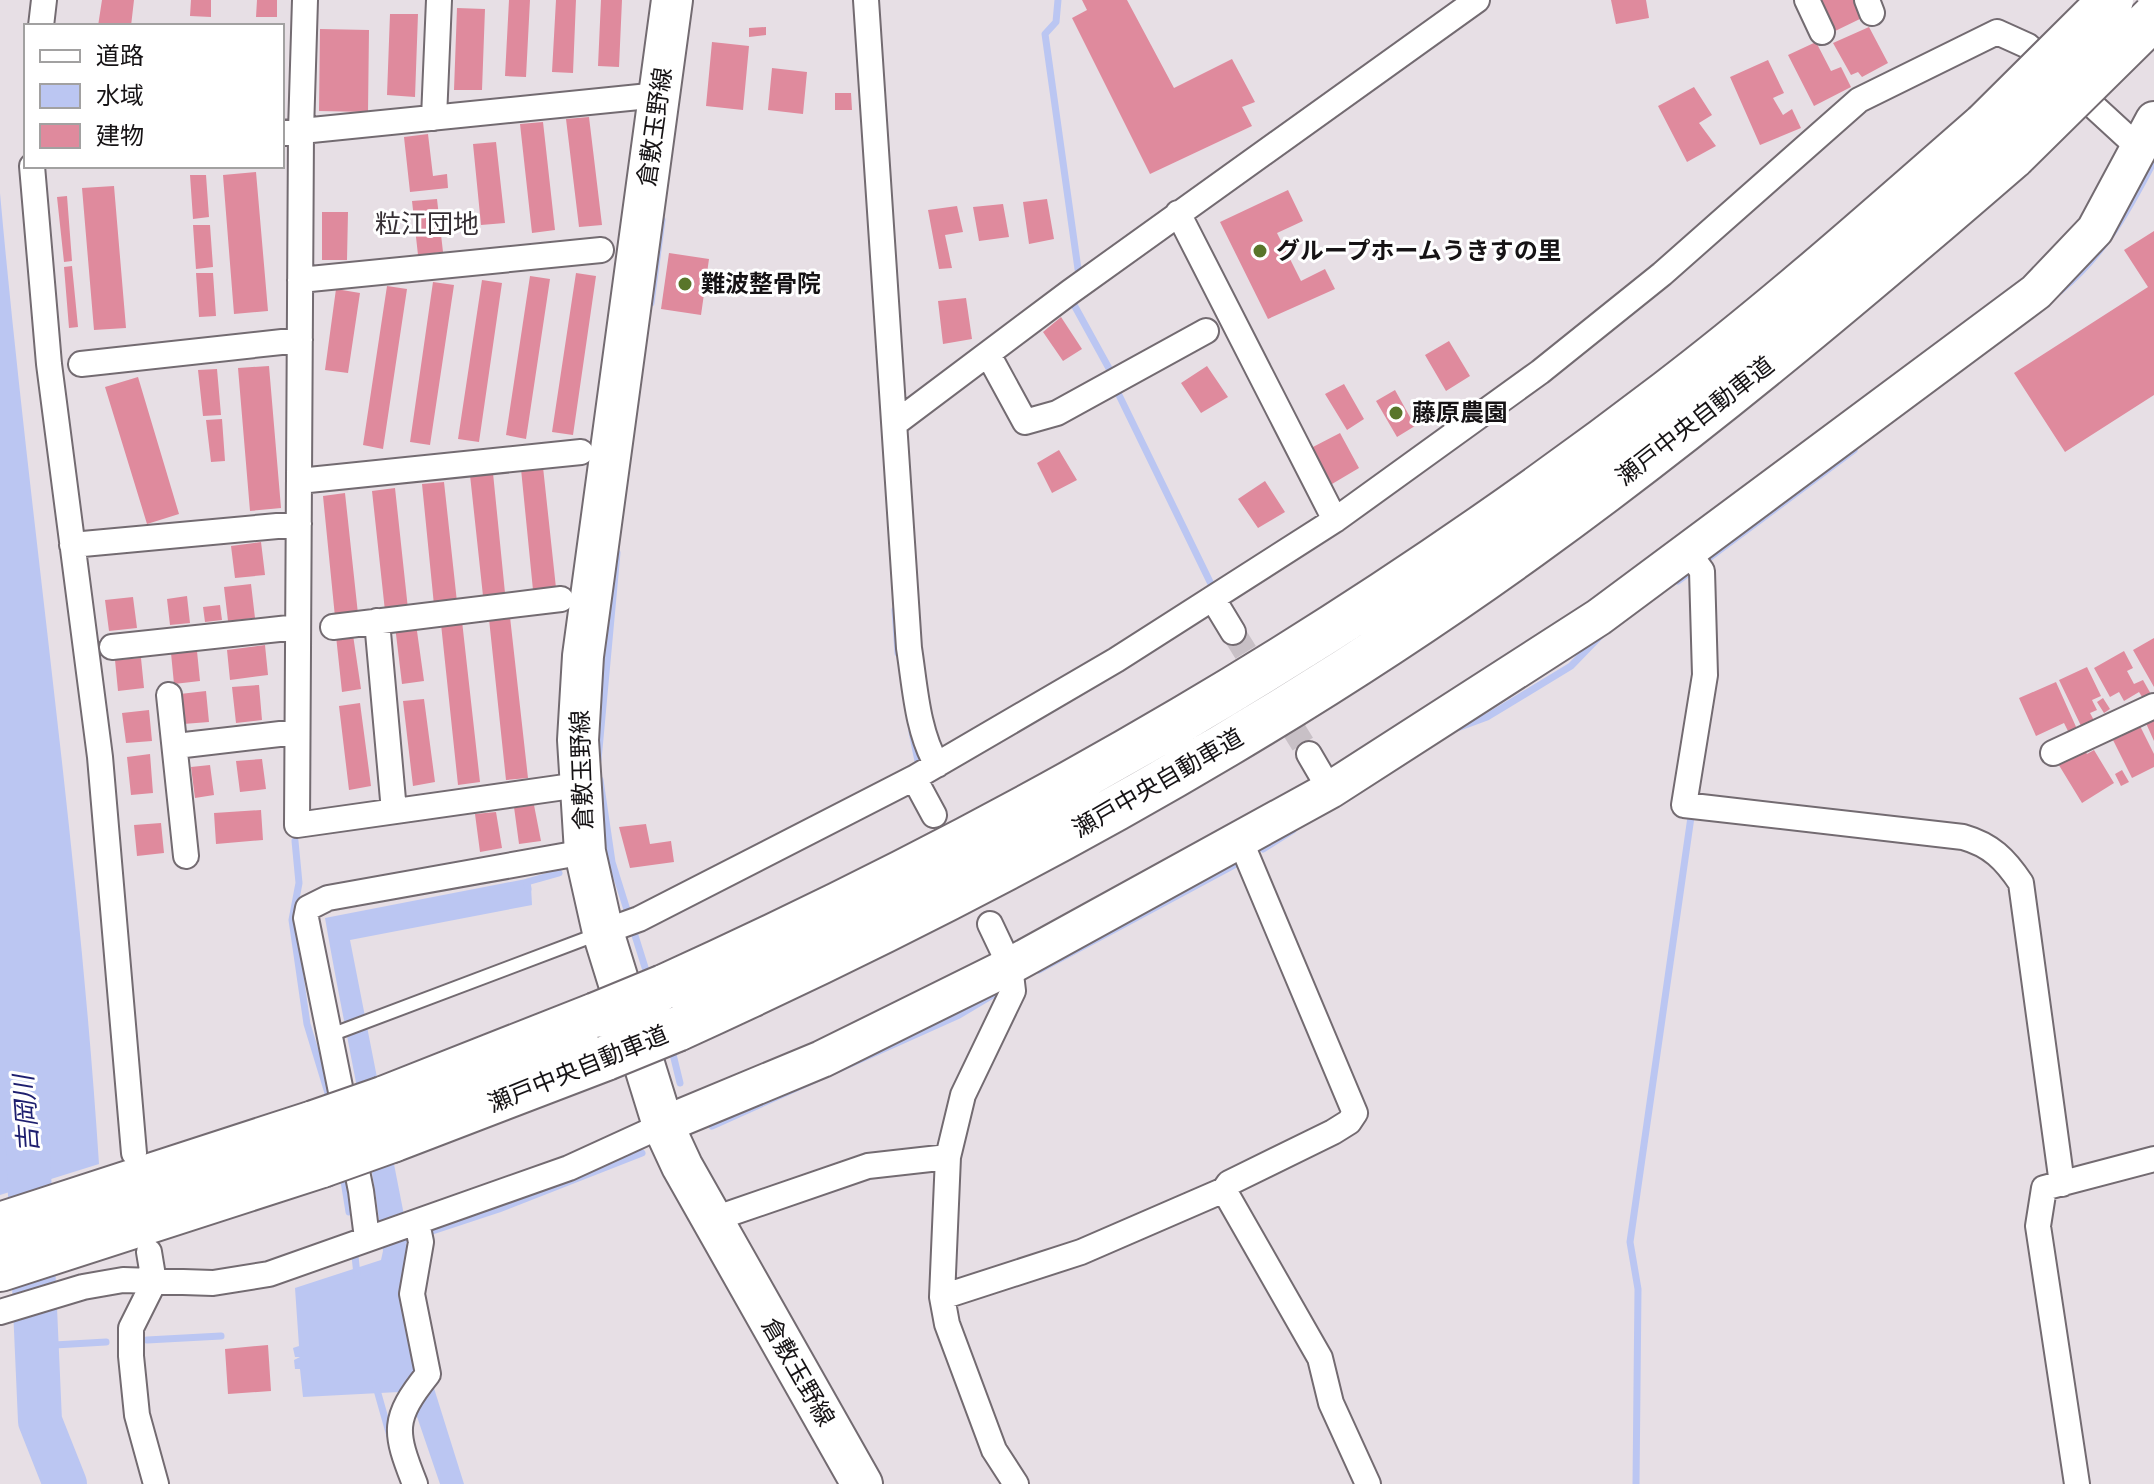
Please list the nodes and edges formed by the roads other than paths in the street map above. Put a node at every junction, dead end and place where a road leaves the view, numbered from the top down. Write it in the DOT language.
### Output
graph roads {
  1 [pos="44,0"];
  2 [pos="305,0"];
  3 [pos="439,0"];
  4 [pos="672,0"];
  5 [pos="866,0"];
  6 [pos="1477,0"];
  7 [pos="1807,0"];
  8 [pos="2111,0"];
  9 [pos="2154,17"];
  10 [pos="41,24"];
  11 [pos="1822,32"];
  12 [pos="659,95"];
  13 [pos="434,118"];
  14 [pos="291,132"];
  15 [pos="2146,134"];
  16 [pos="1999,140"];
  17 [pos="32,168"];
  18 [pos="1178,213"];
  19 [pos="601,250"];
  20 [pos="300,280"];
  21 [pos="1206,331"];
  22 [pos="300,340"];
  23 [pos="989,356"];
  24 [pos="81,364"];
  25 [pos="897,422"];
  26 [pos="581,452"];
  27 [pos="299,481"];
  28 [pos="1335,520"];
  29 [pos="299,524"];
  30 [pos="72,545"];
  31 [pos="1695,562"];
  32 [pos="561,599"];
  33 [pos="1213,599"];
  34 [pos="377,621"];
  35 [pos="298,627"];
  36 [pos="333,627"];
  37 [pos="1233,632"];
  38 [pos="112,647"];
  39 [pos="169,695"];
  40 [pos="2154,706"];
  41 [pos="297,732"];
  42 [pos="176,746"];
  43 [pos="2053,753"];
  44 [pos="1309,754"];
  45 [pos="937,765"];
  46 [pos="914,778"];
  47 [pos="579,785"];
  48 [pos="1330,790"];
  49 [pos="394,811"];
  50 [pos="934,815"];
  51 [pos="1241,842"];
  52 [pos="585,852"];
  53 [pos="186,856"];
  54 [pos="990,924"];
  55 [pos="620,926"];
  56 [pos="1010,966"];
  57 [pos="335,1034"];
  58 [pos="387,1120"];
  59 [pos="663,1125"];
  60 [pos="318,1144"];
  61 [pos="948,1157"];
  62 [pos="2154,1159"];
  63 [pos="130,1170"];
  64 [pos="2062,1184"];
  65 [pos="1224,1190"];
  66 [pos="711,1220"];
  67 [pos="0,1225"];
  68 [pos="415,1230"];
  69 [pos="373,1236"];
  70 [pos="140,1240"];
  71 [pos="0,1269"];
  72 [pos="154,1282"];
  73 [pos="942,1297"];
  74 [pos="0,1312"];
  75 [pos="156,1484"];
  76 [pos="415,1484"];
  77 [pos="862,1484"];
  78 [pos="1016,1484"];
  79 [pos="1368,1484"];
  80 [pos="2077,1484"];
  1 -- 10 [label="street"];
  2 -- 14 [label="street"];
  3 -- 13 [label="street"];
  4 -- 12 [label="main road, 倉敷玉野線"];
  5 -- 25 [label="street"];
  6 -- 18 [label="street"];
  7 -- 11 [label="street"];
  8 -- 16 [label="highway, 瀬戸中央自動車道, bridge"];
  9 -- 16 [label="highway, 瀬戸中央自動車道, bridge"];
  12 -- 13 [label="street"];
  12 -- 47 [label="main road, 倉敷玉野線"];
  13 -- 14 [label="street"];
  14 -- 20 [label="street"];
  15 -- 28 [label="street"];
  15 -- 31 [label="street"];
  16 -- 58 [label="highway, 瀬戸中央自動車道, bridge"];
  16 -- 58 [label="highway, 瀬戸中央自動車道, bridge"];
  17 -- 30 [label="street"];
  18 -- 23 [label="street"];
  18 -- 28 [label="street"];
  19 -- 20 [label="street"];
  20 -- 22 [label="street"];
  21 -- 23 [label="street"];
  22 -- 24 [label="street"];
  22 -- 27 [label="street"];
  23 -- 25 [label="street"];
  25 -- 45 [label="street"];
  26 -- 27 [label="street"];
  27 -- 29 [label="street"];
  28 -- 33 [label="street"];
  29 -- 30 [label="street"];
  29 -- 35 [label="street"];
  30 -- 63 [label="street"];
  31 -- 48 [label="street"];
  31 -- 64 [label="street"];
  32 -- 34 [label="street"];
  33 -- 37 [label="street"];
  33 -- 45 [label="street"];
  34 -- 36 [label="street"];
  34 -- 49 [label="street"];
  35 -- 38 [label="street"];
  35 -- 41 [label="street"];
  39 -- 42 [label="street"];
  40 -- 43 [label="street"];
  41 -- 42 [label="street"];
  41 -- 49 [label="street"];
  42 -- 53 [label="street"];
  44 -- 48 [label="street"];
  45 -- 46 [label="street"];
  46 -- 50 [label="street"];
  46 -- 55 [label="street"];
  47 -- 49 [label="street"];
  47 -- 52 [label="main road, 倉敷玉野線"];
  48 -- 51 [label="street"];
  51 -- 56 [label="street"];
  51 -- 65 [label="street"];
  52 -- 55 [label="main road, 倉敷玉野線"];
  52 -- 57 [label="street"];
  54 -- 56 [label="street"];
  55 -- 57 [label="lane"];
  55 -- 59 [label="main road, 倉敷玉野線"];
  56 -- 59 [label="street"];
  56 -- 61 [label="street"];
  57 -- 69 [label="street"];
  58 -- 60 [label="highway, 瀬戸中央自動車道, bridge"];
  59 -- 66 [label="main road, 倉敷玉野線"];
  59 -- 68 [label="street"];
  60 -- 63 [label="highway, 瀬戸中央自動車道"];
  60 -- 70 [label="highway, 瀬戸中央自動車道"];
  61 -- 66 [label="street"];
  61 -- 73 [label="street"];
  62 -- 64 [label="street"];
  63 -- 67 [label="highway, 瀬戸中央自動車道"];
  64 -- 80 [label="street"];
  65 -- 73 [label="street"];
  65 -- 79 [label="street"];
  66 -- 77 [label="main road, 倉敷玉野線"];
  68 -- 69 [label="street"];
  68 -- 76 [label="street"];
  69 -- 72 [label="street"];
  70 -- 71 [label="highway, 瀬戸中央自動車道"];
  70 -- 72 [label="street"];
  72 -- 74 [label="street"];
  72 -- 75 [label="street"];
  73 -- 78 [label="street"];
}
